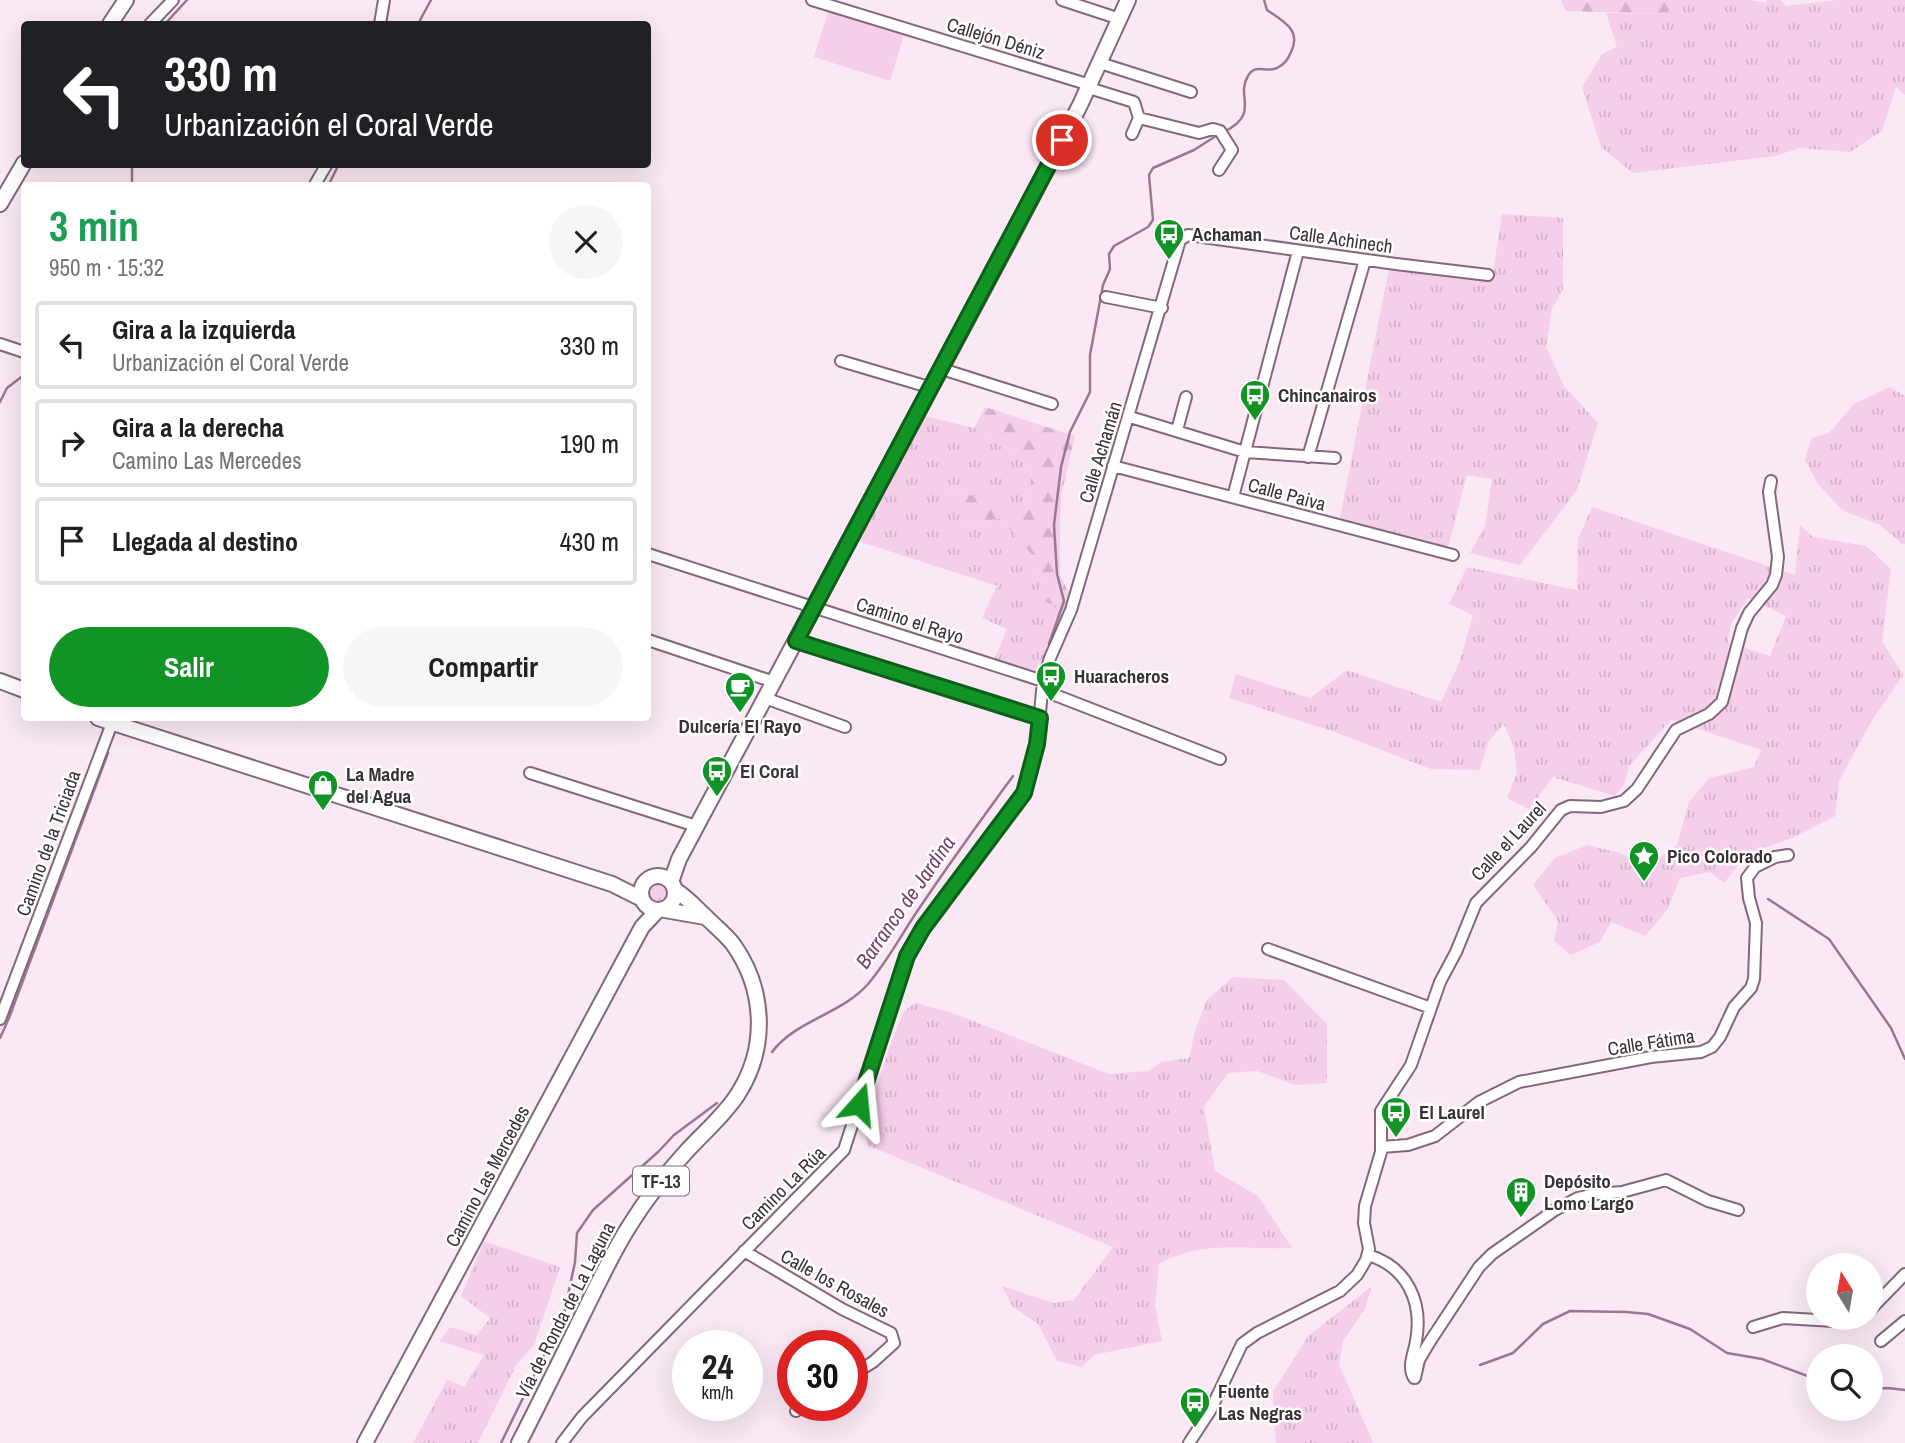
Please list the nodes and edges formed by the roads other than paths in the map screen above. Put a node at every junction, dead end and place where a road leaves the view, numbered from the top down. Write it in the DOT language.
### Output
graph roads {
  1 [pos="126,0"];
  2 [pos="173,0"];
  3 [pos="384,0"];
  4 [pos="812,0"];
  5 [pos="1062,0"];
  6 [pos="1128,0"];
  7 [pos="1120,19"];
  8 [pos="112,21"];
  9 [pos="153,21"];
  10 [pos="380,21"];
  11 [pos="1100,64"];
  12 [pos="1089,86"];
  13 [pos="1191,92"];
  14 [pos="1139,118"];
  15 [pos="1132,134"];
  16 [pos="21,168"];
  17 [pos="1219,170"];
  18 [pos="0,204"];
  19 [pos="1188,235"];
  20 [pos="1298,251"];
  21 [pos="1364,260"];
  22 [pos="1488,275"];
  23 [pos="1106,297"];
  24 [pos="1162,308"];
  25 [pos="0,344"];
  26 [pos="21,351"];
  27 [pos="841,360"];
  28 [pos="942,369"];
  29 [pos="932,388"];
  30 [pos="1186,397"];
  31 [pos="1052,404"];
  32 [pos="1130,417"];
  33 [pos="1177,430"];
  34 [pos="1245,452"];
  35 [pos="1308,457"];
  36 [pos="1335,458"];
  37 [pos="1113,466"];
  38 [pos="1771,481"];
  39 [pos="1233,497"];
  40 [pos="651,555"];
  41 [pos="1453,555"];
  42 [pos="814,607"];
  43 [pos="651,641"];
  44 [pos="796,641"];
  45 [pos="0,681"];
  46 [pos="774,682"];
  47 [pos="1042,686"];
  48 [pos="21,689"];
  49 [pos="765,698"];
  50 [pos="1040,718"];
  51 [pos="107,721"];
  52 [pos="114,721"];
  53 [pos="845,727"];
  54 [pos="1220,759"];
  55 [pos="530,773"];
  56 [pos="696,826"];
  57 [pos="1788,855"];
  58 [pos="679,859"];
  59 [pos="652,877"];
  60 [pos="612,884"];
  61 [pos="673,886"];
  62 [pos="652,906"];
  63 [pos="705,917"];
  64 [pos="1268,949"];
  65 [pos="1430,1008"];
  66 [pos="0,1019"];
  67 [pos="1381,1147"];
  68 [pos="1738,1210"];
  69 [pos="744,1251"];
  70 [pos="1368,1255"];
  71 [pos="1905,1274"];
  72 [pos="1883,1297"];
  73 [pos="1806,1319"];
  74 [pos="1905,1321"];
  75 [pos="1753,1327"];
  76 [pos="1881,1341"];
  77 [pos="868,1365"];
  78 [pos="365,1443"];
  79 [pos="519,1443"];
  80 [pos="562,1443"];
  81 [pos="1189,1443"];
  1 -- 8 [label="main road"];
  2 -- 9 [label="street"];
  3 -- 10 [label="street"];
  4 -- 12 [label="street, Callejón Déniz"];
  5 -- 7 [label="street"];
  6 -- 7 [label="main road"];
  7 -- 11 [label="main road"];
  11 -- 12 [label="main road"];
  11 -- 13 [label="street"];
  12 -- 14 [label="street, Callejón Déniz"];
  12 -- 28 [label="main road"];
  14 -- 15 [label="street"];
  14 -- 17 [label="street"];
  16 -- 18 [label="main road"];
  19 -- 20 [label="street, Calle Achinech"];
  19 -- 24 [label="street, Calle Achamán"];
  20 -- 21 [label="street, Calle Achinech"];
  20 -- 34 [label="street"];
  21 -- 22 [label="street, Calle Achinech"];
  21 -- 35 [label="street"];
  23 -- 24 [label="street"];
  24 -- 32 [label="street, Calle Achamán"];
  25 -- 26 [label="street"];
  27 -- 29 [label="street"];
  28 -- 29 [label="main road"];
  28 -- 31 [label="street"];
  29 -- 42 [label="main road"];
  30 -- 33 [label="street"];
  32 -- 33 [label="street"];
  32 -- 37 [label="street, Calle Achamán"];
  33 -- 34 [label="street"];
  34 -- 35 [label="street"];
  34 -- 39 [label="street"];
  35 -- 36 [label="street"];
  37 -- 39 [label="street, Calle Paiva"];
  37 -- 47 [label="street, Calle Achamán"];
  38 -- 65 [label="street, Calle el Laurel"];
  39 -- 41 [label="street, Calle Paiva"];
  40 -- 42 [label="street, Camino el Rayo"];
  42 -- 44 [label="main road"];
  42 -- 47 [label="street, Camino el Rayo"];
  43 -- 46 [label="street"];
  44 -- 46 [label="main road"];
  44 -- 50 [label="street"];
  45 -- 48 [label="main road"];
  46 -- 49 [label="main road"];
  47 -- 50 [label="street, Camino La Rúa"];
  47 -- 54 [label="street, Camino el Rayo"];
  49 -- 53 [label="street"];
  49 -- 56 [label="main road"];
  50 -- 69 [label="street, Camino La Rúa"];
  51 -- 66 [label="street, Camino de la Triciada"];
  52 -- 60 [label="main road, TF-13"];
  55 -- 56 [label="street"];
  56 -- 58 [label="main road"];
  57 -- 67 [label="street, Calle Fátima"];
  58 -- 59 [label="main road"];
  58 -- 61 [label="main road"];
  59 -- 60 [label="main road, TF-13"];
  59 -- 61 [label="main road, TF-13"];
  59 -- 62 [label="main road"];
  60 -- 62 [label="main road, TF-13"];
  61 -- 62 [label="main road"];
  61 -- 63 [label="main road, Vía de Ronda de La Laguna / TF-13"];
  62 -- 63 [label="main road, TF-13"];
  62 -- 78 [label="main road, Camino Las Mercedes"];
  63 -- 79 [label="main road, Vía de Ronda de La Laguna / TF-13"];
  64 -- 65 [label="street"];
  65 -- 67 [label="street, Calle el Laurel"];
  67 -- 70 [label="street, Calle el Laurel"];
  68 -- 70 [label="street"];
  69 -- 77 [label="street, Calle los Rosales"];
  69 -- 80 [label="street, Camino La Rúa"];
  70 -- 81 [label="street"];
  71 -- 72 [label="street"];
  73 -- 75 [label="street"];
  74 -- 76 [label="street"];
}
